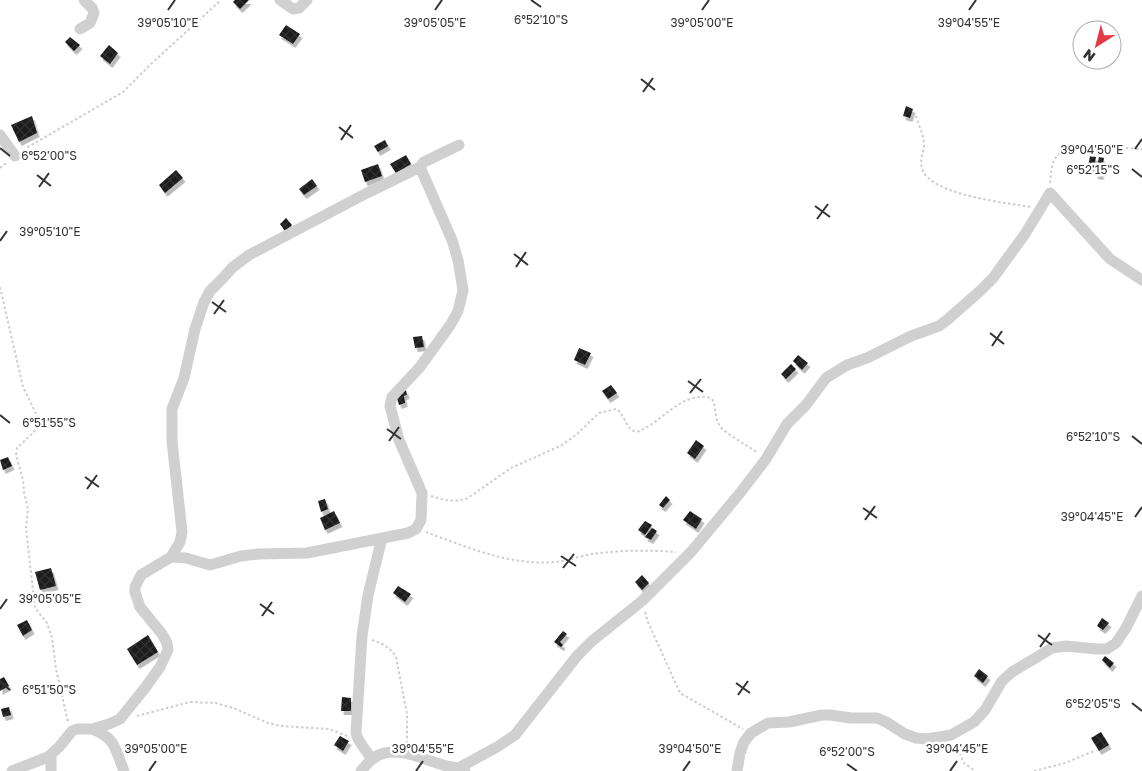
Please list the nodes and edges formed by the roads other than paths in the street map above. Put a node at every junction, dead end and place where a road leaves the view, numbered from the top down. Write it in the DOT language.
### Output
graph roads {
  1 [pos="84,0"];
  2 [pos="280,0"];
  3 [pos="307,0"];
  4 [pos="80,30"];
  5 [pos="0,135"];
  6 [pos="459,145"];
  7 [pos="15,156"];
  8 [pos="420,167"];
  9 [pos="1142,280"];
  10 [pos="382,538"];
  11 [pos="171,557"];
  12 [pos="1142,596"];
  13 [pos="92,729"];
  14 [pos="51,755"];
  15 [pos="371,759"];
  16 [pos="462,769"];
  17 [pos="12,771"];
  18 [pos="51,771"];
  19 [pos="124,771"];
  20 [pos="361,771"];
  21 [pos="737,771"];
  1 -- 4 [label="street"];
  2 -- 3 [label="street"];
  5 -- 7 [label="street"];
  6 -- 8 [label="street"];
  8 -- 10 [label="street"];
  8 -- 11 [label="street"];
  9 -- 16 [label="street"];
  10 -- 11 [label="street"];
  10 -- 15 [label="street"];
  11 -- 13 [label="street"];
  12 -- 21 [label="street"];
  13 -- 14 [label="street"];
  13 -- 19 [label="street"];
  14 -- 17 [label="street"];
  14 -- 18 [label="street"];
  15 -- 16 [label="street"];
  15 -- 20 [label="street"];
}
